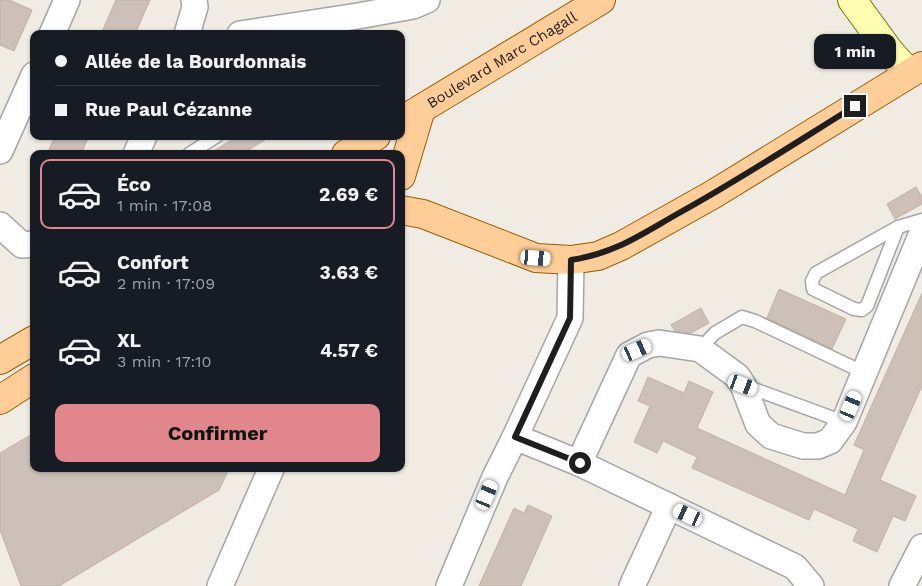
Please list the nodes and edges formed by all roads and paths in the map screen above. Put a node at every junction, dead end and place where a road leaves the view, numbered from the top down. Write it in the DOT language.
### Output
graph roads {
  1 [pos="67,0"];
  2 [pos="194,0"];
  3 [pos="427,0"];
  4 [pos="601,0"];
  5 [pos="852,0"];
  6 [pos="356,25"];
  7 [pos="54,30"];
  8 [pos="187,30"];
  9 [pos="292,30"];
  10 [pos="918,75"];
  11 [pos="30,84"];
  12 [pos="411,115"];
  13 [pos="212,140"];
  14 [pos="369,140"];
  15 [pos="195,150"];
  16 [pos="353,150"];
  17 [pos="0,151"];
  18 [pos="405,152"];
  19 [pos="405,211"];
  20 [pos="922,220"];
  21 [pos="0,225"];
  22 [pos="898,227"];
  23 [pos="922,233"];
  24 [pos="30,244"];
  25 [pos="571,260"];
  26 [pos="30,342"];
  27 [pos="700,349"];
  28 [pos="0,360"];
  29 [pos="864,373"];
  30 [pos="30,381"];
  31 [pos="743,385"];
  32 [pos="0,400"];
  33 [pos="844,422"];
  34 [pos="515,437"];
  35 [pos="580,463"];
  36 [pos="270,472"];
  37 [pos="668,506"];
  38 [pos="922,547"];
  39 [pos="220,586"];
  40 [pos="449,586"];
  41 [pos="632,586"];
  42 [pos="811,586"];
  43 [pos="902,586"];
  1 -- 7 [label="street"];
  2 -- 8 [label="street"];
  3 -- 6 [label="street"];
  4 -- 12 [label="main road, Boulevard Marc Chagall"];
  5 -- 10 [label="street"];
  6 -- 9 [label="street"];
  10 -- 25 [label="main road"];
  11 -- 17 [label="street"];
  12 -- 18 [label="main road"];
  13 -- 15 [label="lane"];
  14 -- 16 [label="main road"];
  19 -- 25 [label="main road"];
  20 -- 22 [label="lane"];
  21 -- 24 [label="street"];
  22 -- 22 [label="lane"];
  23 -- 29 [label="street"];
  25 -- 34 [label="street"];
  26 -- 28 [label="main road"];
  27 -- 29 [label="lane"];
  27 -- 31 [label="street"];
  27 -- 35 [label="street"];
  29 -- 33 [label="street"];
  30 -- 32 [label="main road"];
  31 -- 33 [label="lane"];
  31 -- 33 [label="street"];
  34 -- 35 [label="street"];
  34 -- 40 [label="street"];
  35 -- 37 [label="street"];
  36 -- 39 [label="street"];
  37 -- 41 [label="street"];
  37 -- 42 [label="street"];
  38 -- 43 [label="street"];
}
